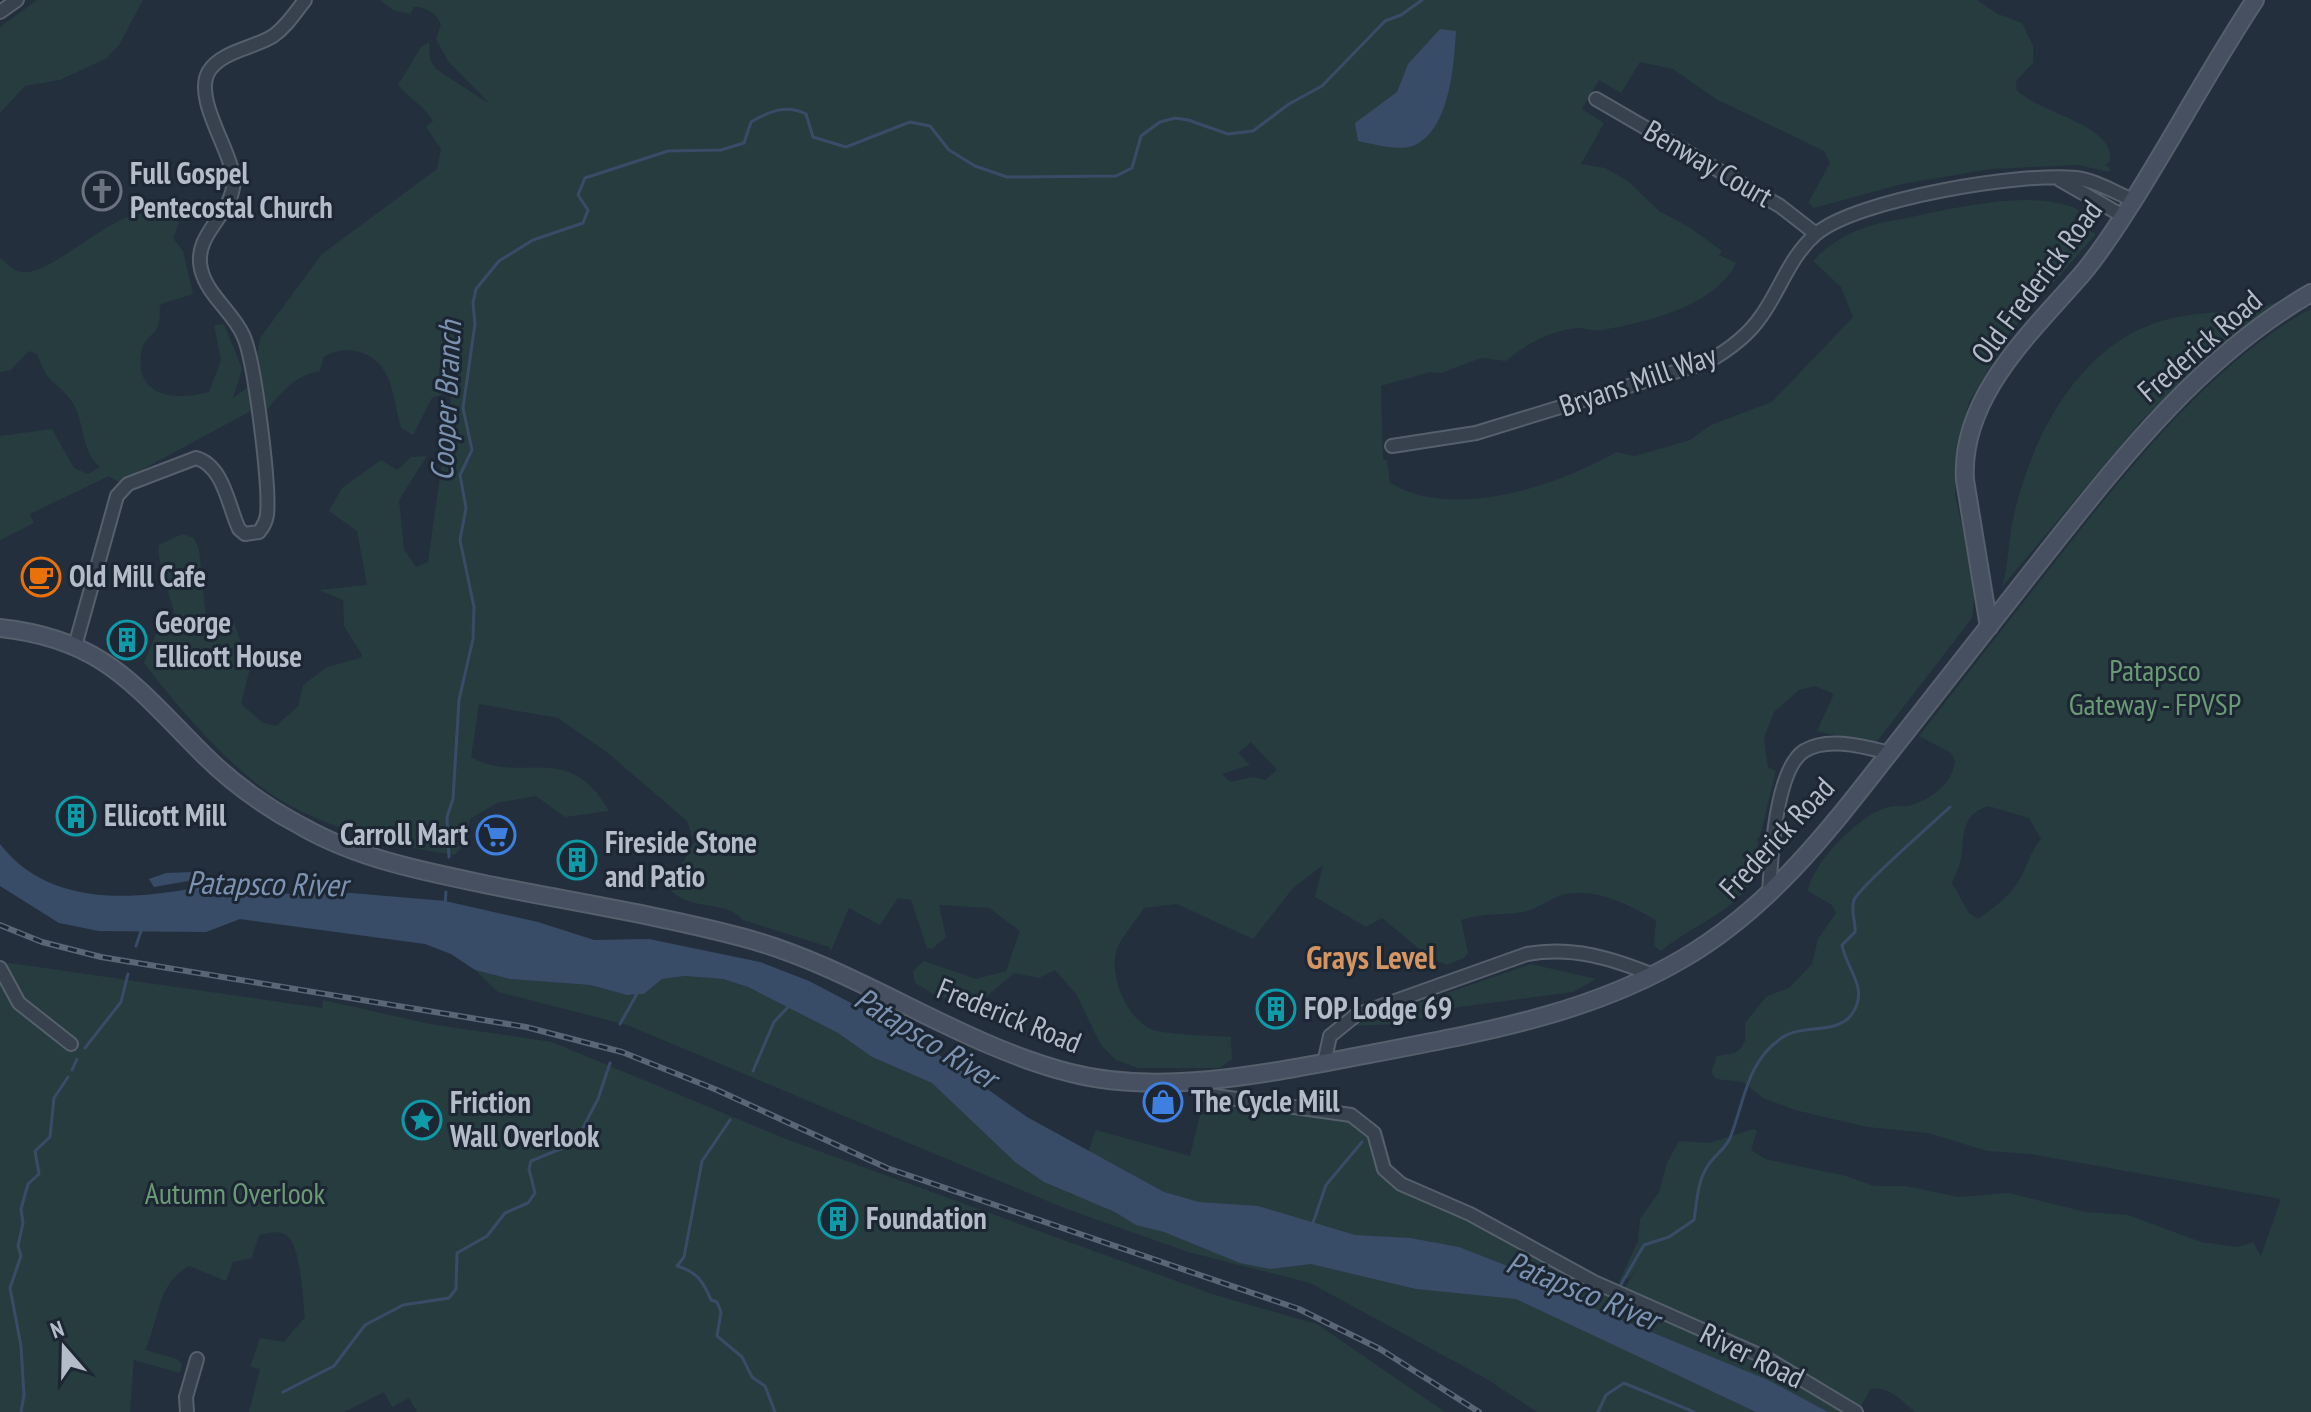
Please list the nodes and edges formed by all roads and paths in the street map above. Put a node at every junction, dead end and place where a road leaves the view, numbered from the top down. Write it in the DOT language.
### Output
graph roads {
  1 [pos="17,0"];
  2 [pos="305,0"];
  3 [pos="2255,0"];
  4 [pos="0,12"];
  5 [pos="1596,99"];
  6 [pos="2060,180"];
  7 [pos="2133,200"];
  8 [pos="2123,216"];
  9 [pos="1816,234"];
  10 [pos="2311,293"];
  11 [pos="1392,446"];
  12 [pos="1989,627"];
  13 [pos="0,628"];
  14 [pos="75,646"];
  15 [pos="1890,753"];
  16 [pos="1769,894"];
  17 [pos="0,968"];
  18 [pos="1653,975"];
  19 [pos="71,1044"];
  20 [pos="1324,1063"];
  21 [pos="1194,1080"];
  22 [pos="197,1359"];
  23 [pos="187,1412"];
  24 [pos="1856,1412"];
  1 -- 4 [label="street"];
  2 -- 14 [label="street"];
  3 -- 7 [label="main road, Old Frederick Road"];
  5 -- 9 [label="street, Benway Court"];
  6 -- 7 [label="street, Bryans Mill Way"];
  6 -- 8 [label="street, Bryans Mill Way"];
  6 -- 9 [label="street, Bryans Mill Way"];
  7 -- 8 [label="main road, Old Frederick Road"];
  8 -- 12 [label="main road, Old Frederick Road"];
  9 -- 11 [label="street, Bryans Mill Way"];
  10 -- 12 [label="main road, Frederick Road"];
  12 -- 15 [label="main road, Frederick Road"];
  13 -- 14 [label="main road, Frederick Road"];
  14 -- 21 [label="main road, Frederick Road"];
  15 -- 16 [label="main road, Frederick Road"];
  15 -- 16 [label="street"];
  16 -- 18 [label="main road, Frederick Road"];
  17 -- 19 [label="street"];
  18 -- 20 [label="main road, Frederick Road"];
  18 -- 20 [label="street"];
  20 -- 21 [label="main road, Frederick Road"];
  21 -- 24 [label="street, River Road"];
  22 -- 23 [label="street"];
}
